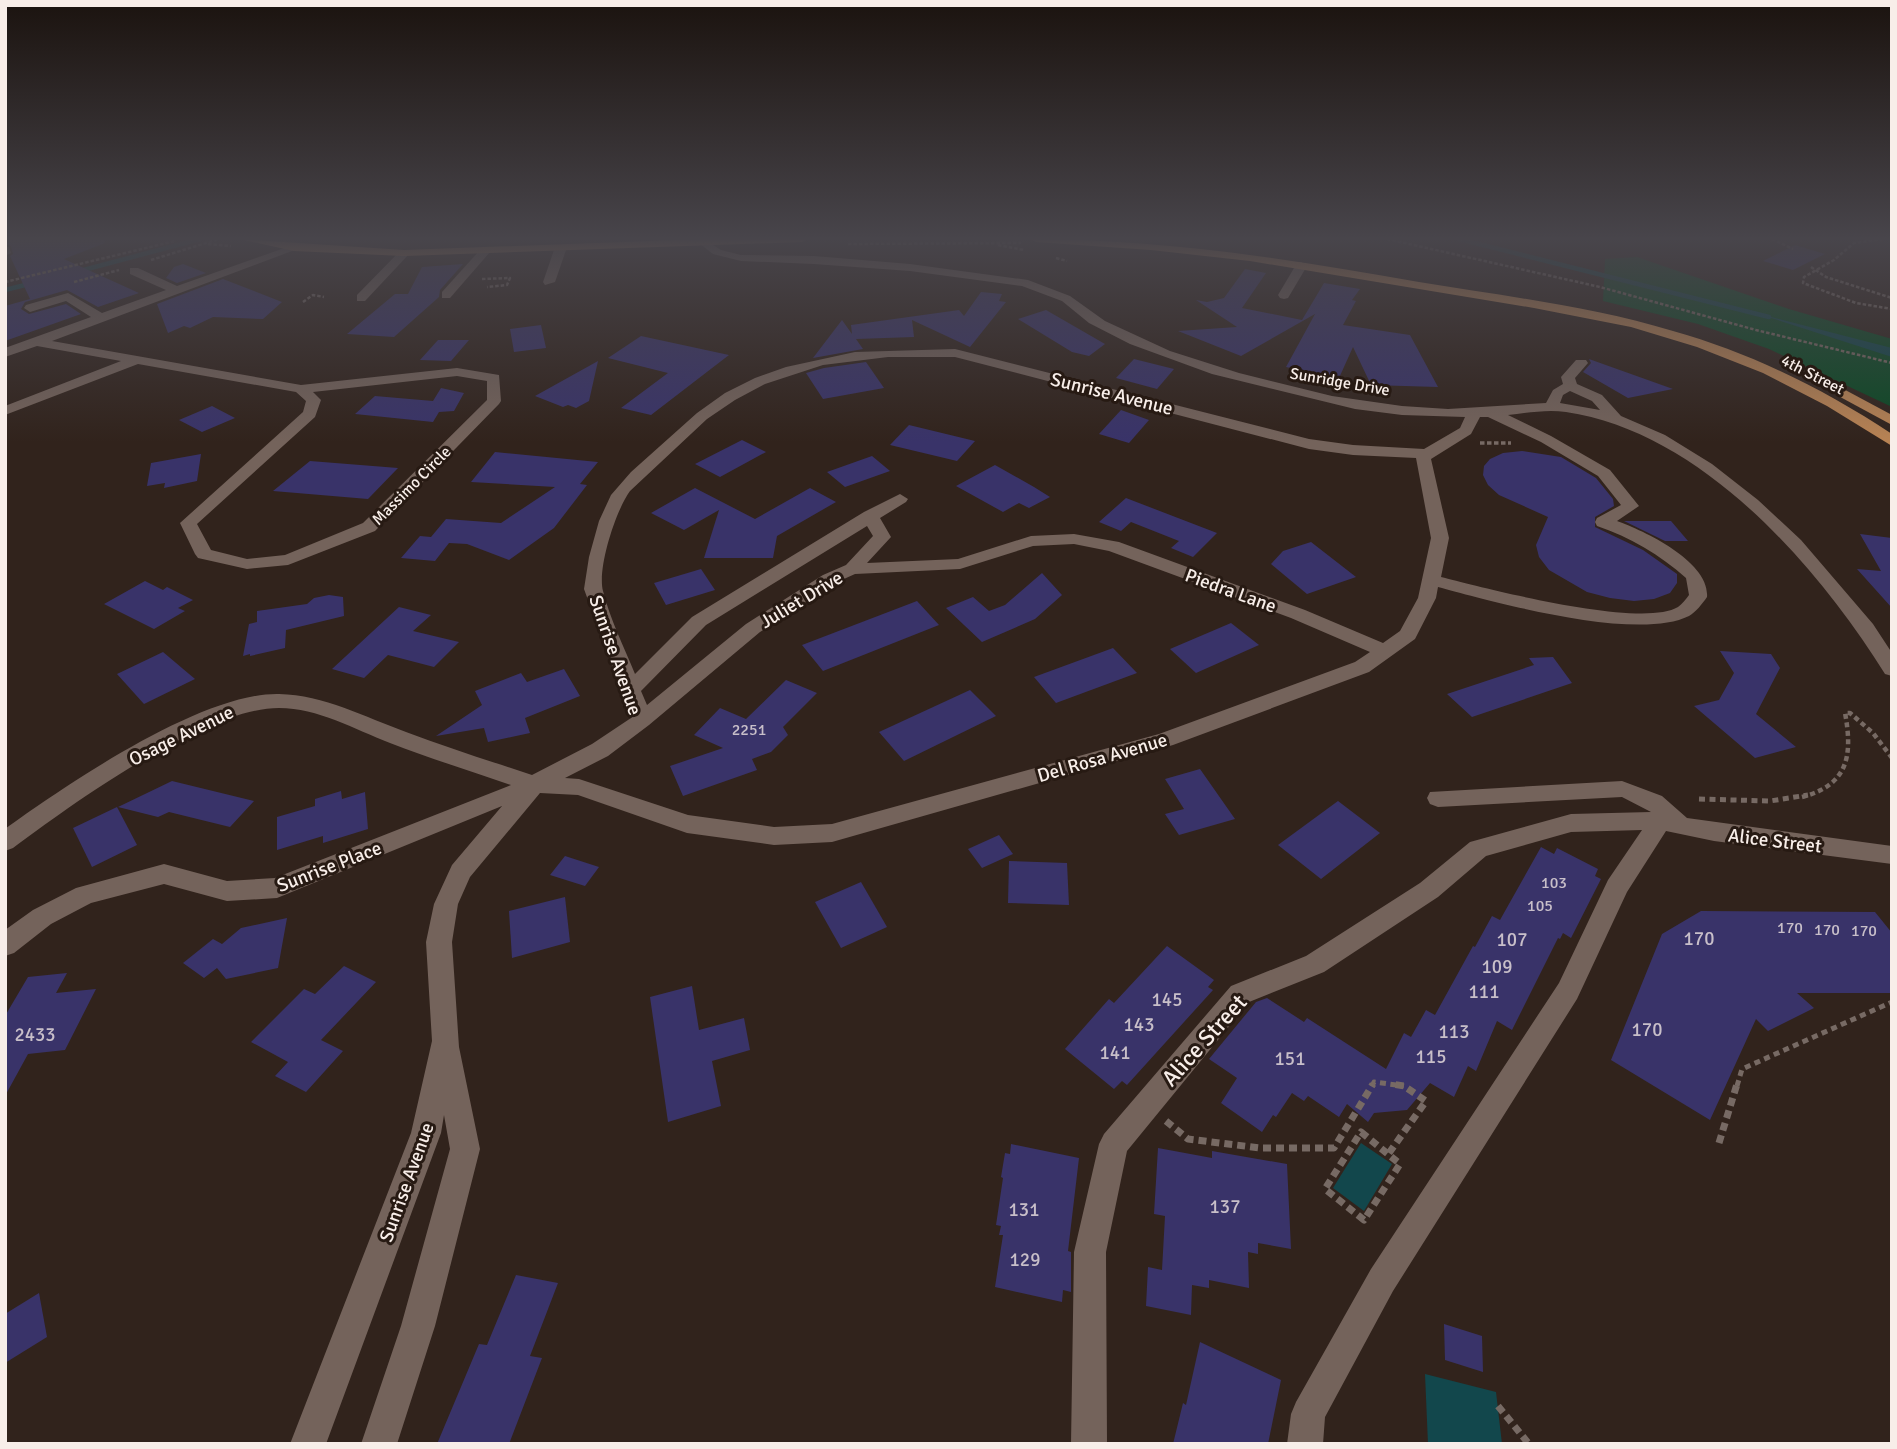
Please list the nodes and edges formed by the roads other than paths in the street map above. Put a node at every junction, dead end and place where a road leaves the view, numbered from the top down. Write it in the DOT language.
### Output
graph roads {
  1 [pos="35,307"];
  2 [pos="84,307"];
  3 [pos="134,307"];
  4 [pos="1078,307"];
  5 [pos="1549,307"];
  6 [pos="1598,307"];
  7 [pos="30,308"];
  8 [pos="102,318"];
  9 [pos="37,342"];
  10 [pos="5,353"];
  11 [pos="136,360"];
  12 [pos="1581,363"];
  13 [pos="1572,386"];
  14 [pos="301,389"];
  15 [pos="1551,407"];
  16 [pos="5,411"];
  17 [pos="1482,413"];
  18 [pos="1618,420"];
  19 [pos="1892,421"];
  20 [pos="1892,441"];
  21 [pos="1427,454"];
  22 [pos="900,499"];
  23 [pos="870,516"];
  24 [pos="1074,539"];
  25 [pos="852,569"];
  26 [pos="1431,580"];
  27 [pos="1384,652"];
  28 [pos="1892,668"];
  29 [pos="629,691"];
  30 [pos="642,720"];
  31 [pos="534,784"];
  32 [pos="1438,798"];
  33 [pos="1670,823"];
  34 [pos="5,842"];
  35 [pos="1892,855"];
  36 [pos="5,945"];
  37 [pos="446,1041"];
  38 [pos="308,1444"];
  39 [pos="379,1444"];
  40 [pos="1089,1444"];
  41 [pos="1306,1444"];
  1 -- 7 [label="street"];
  2 -- 8 [label="street"];
  3 -- 8 [label="street"];
  4 -- 17 [label="street, Sunridge Drive"];
  5 -- 20 [label="main road, 4th Street"];
  6 -- 19 [label="main road, 4th Street"];
  8 -- 9 [label="street"];
  9 -- 10 [label="street"];
  9 -- 11 [label="street, Massimo Circle"];
  11 -- 14 [label="street, Massimo Circle"];
  11 -- 16 [label="street"];
  12 -- 13 [label="street"];
  13 -- 15 [label="street"];
  13 -- 18 [label="street"];
  14 -- 14 [label="street, Massimo Circle"];
  15 -- 17 [label="street, Sunridge Drive"];
  15 -- 18 [label="street, Sunridge Drive"];
  17 -- 21 [label="street"];
  17 -- 26 [label="street"];
  18 -- 28 [label="street, Sunridge Drive"];
  21 -- 26 [label="street, Del Rosa Avenue"];
  21 -- 29 [label="street, Sunrise Avenue"];
  22 -- 23 [label="street"];
  23 -- 25 [label="street"];
  23 -- 29 [label="street"];
  24 -- 25 [label="street, Juliet Drive"];
  24 -- 27 [label="street, Piedra Lane"];
  25 -- 30 [label="street, Juliet Drive"];
  26 -- 27 [label="street, Del Rosa Avenue"];
  27 -- 31 [label="street, Del Rosa Avenue"];
  29 -- 30 [label="street, Sunrise Avenue"];
  30 -- 31 [label="street, Sunrise Avenue"];
  31 -- 34 [label="street, Osage Avenue"];
  31 -- 36 [label="street, Sunrise Place"];
  31 -- 37 [label="street, Sunrise Avenue"];
  32 -- 33 [label="street"];
  33 -- 35 [label="street, Alice Street"];
  33 -- 40 [label="street, Alice Street"];
  33 -- 41 [label="street"];
  37 -- 38 [label="street, Sunrise Avenue"];
  37 -- 39 [label="street"];
}
